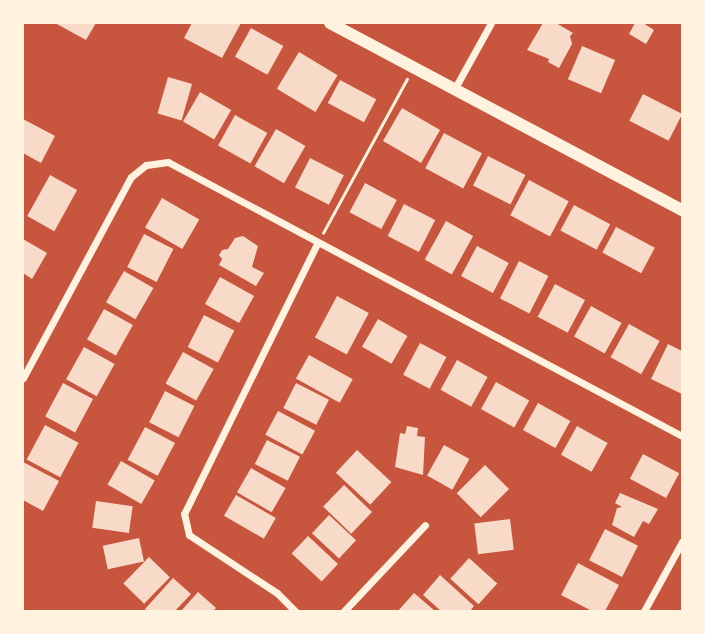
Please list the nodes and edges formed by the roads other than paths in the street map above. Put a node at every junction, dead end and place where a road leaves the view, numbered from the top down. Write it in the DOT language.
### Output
graph roads {
  1 [pos="330,23"];
  2 [pos="491,23"];
  3 [pos="455,88"];
  4 [pos="682,210"];
  5 [pos="317,244"];
  6 [pos="23,379"];
  7 [pos="682,436"];
  8 [pos="425,526"];
  9 [pos="682,542"];
  10 [pos="295,611"];
  11 [pos="344,611"];
  12 [pos="643,611"];
  1 -- 3 [label="main road"];
  2 -- 3 [label="street"];
  3 -- 4 [label="main road"];
  5 -- 6 [label="street"];
  5 -- 7 [label="street"];
  5 -- 10 [label="street"];
  8 -- 11 [label="street"];
  9 -- 12 [label="street"];
}
